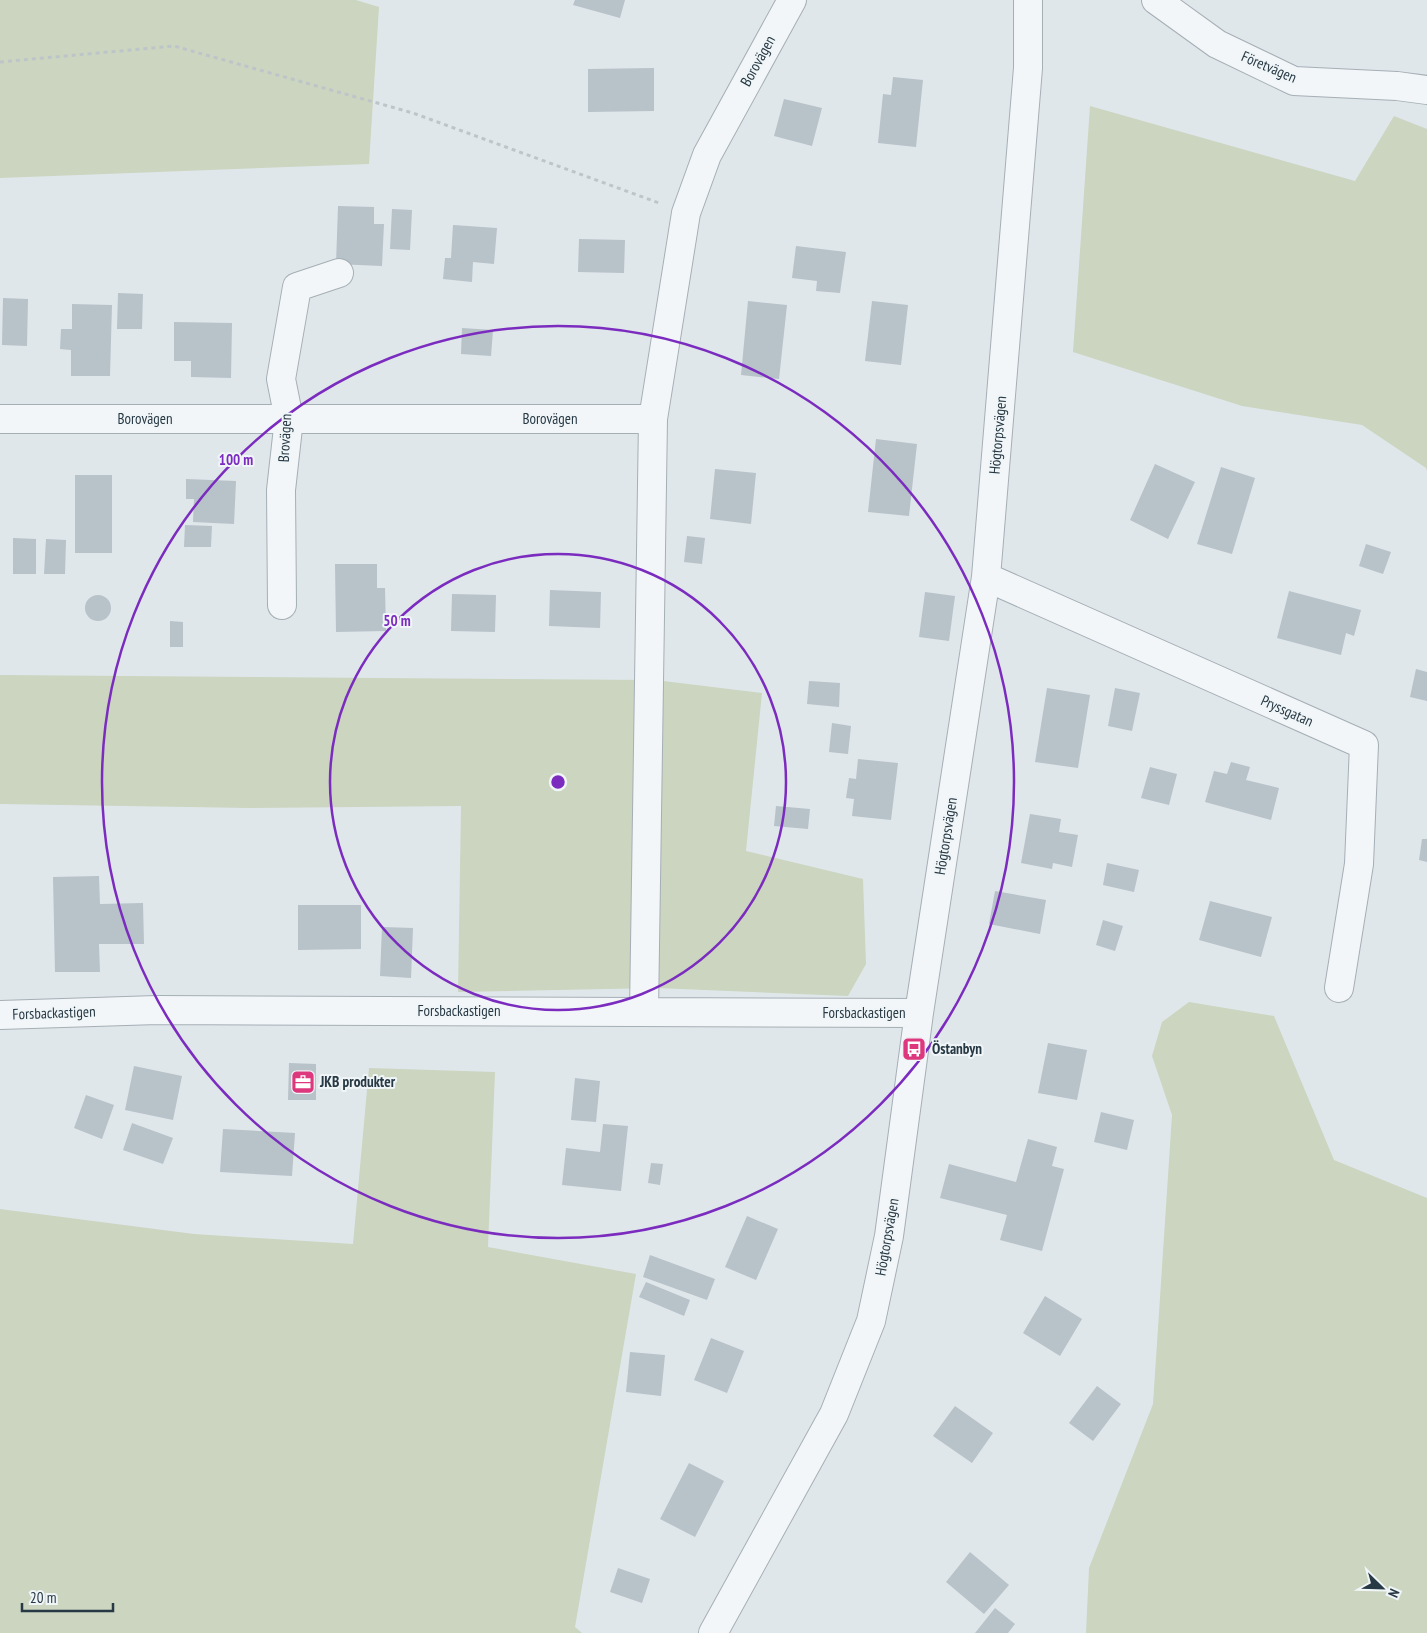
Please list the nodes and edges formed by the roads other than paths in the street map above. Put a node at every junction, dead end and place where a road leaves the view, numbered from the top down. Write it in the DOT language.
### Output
graph roads {
  1 [pos="792,0"];
  2 [pos="1028,0"];
  3 [pos="1156,0"];
  4 [pos="1427,90"];
  5 [pos="339,274"];
  6 [pos="0,419"];
  7 [pos="289,419"];
  8 [pos="653,419"];
  9 [pos="986,577"];
  10 [pos="282,605"];
  11 [pos="1339,988"];
  12 [pos="644,1012"];
  13 [pos="919,1013"];
  14 [pos="0,1015"];
  15 [pos="713,1633"];
  1 -- 8 [label="street, Borovägen"];
  2 -- 9 [label="street, Högtorpsvägen"];
  3 -- 4 [label="street, Företvägen"];
  5 -- 7 [label="street, Brovägen"];
  6 -- 7 [label="street, Borovägen"];
  7 -- 8 [label="street, Borovägen"];
  7 -- 10 [label="street, Brovägen"];
  8 -- 12 [label="street"];
  9 -- 11 [label="street, Pryssgatan"];
  9 -- 13 [label="street, Högtorpsvägen"];
  12 -- 13 [label="street, Forsbackastigen"];
  12 -- 14 [label="street, Forsbackastigen"];
  13 -- 15 [label="street, Högtorpsvägen"];
}
